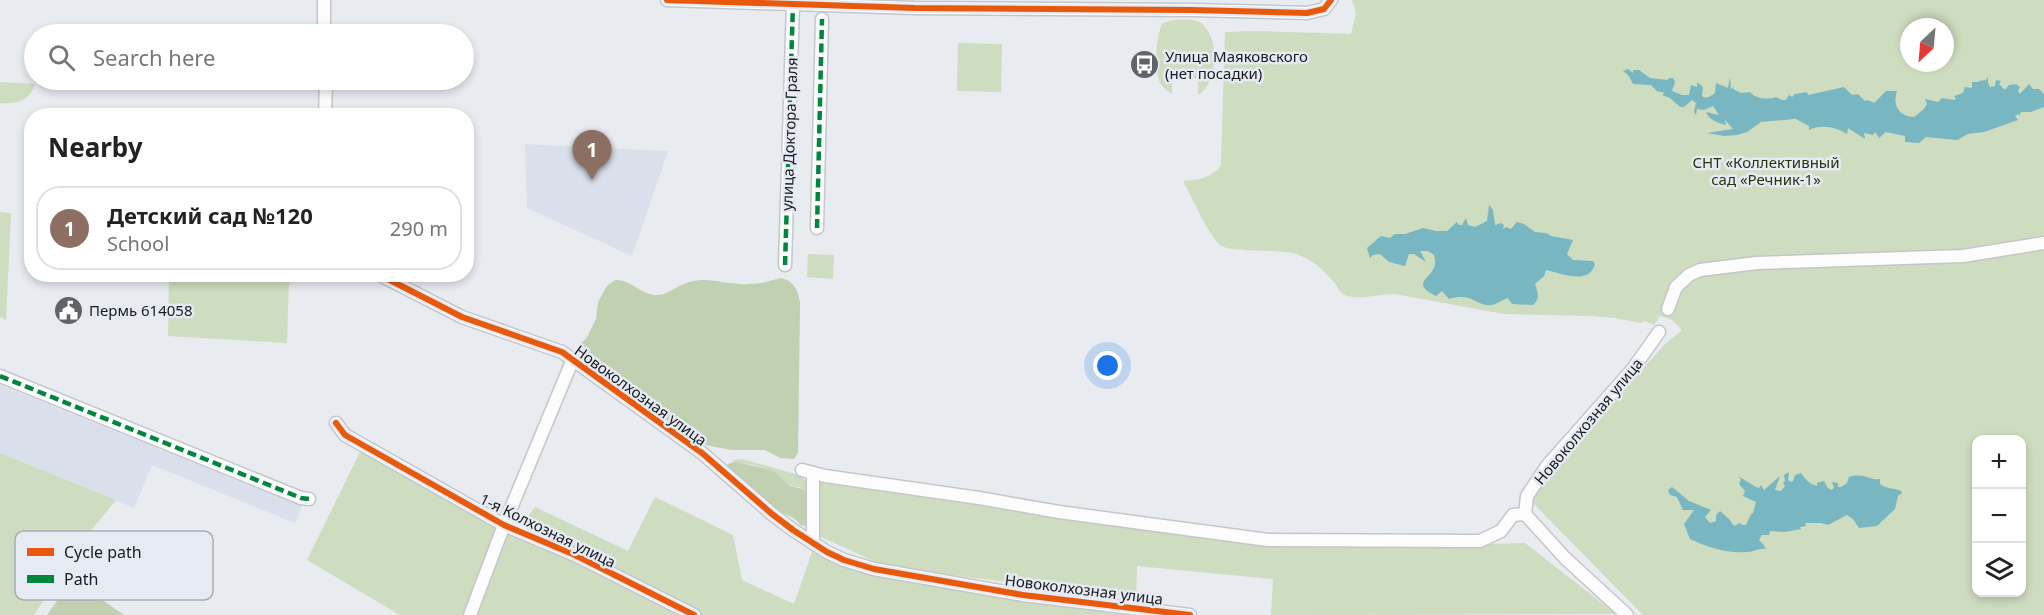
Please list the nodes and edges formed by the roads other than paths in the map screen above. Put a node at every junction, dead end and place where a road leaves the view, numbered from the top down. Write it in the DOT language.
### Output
graph roads {
  1 [pos="324,0"];
  2 [pos="667,0"];
  3 [pos="1331,0"];
  4 [pos="793,3"];
  5 [pos="822,19"];
  6 [pos="324,24"];
  7 [pos="326,90"];
  8 [pos="325,108"];
  9 [pos="817,228"];
  10 [pos="2044,243"];
  11 [pos="785,265"];
  12 [pos="394,282"];
  13 [pos="1668,309"];
  14 [pos="1659,332"];
  15 [pos="573,359"];
  16 [pos="0,376"];
  17 [pos="336,423"];
  18 [pos="309,500"];
  19 [pos="1525,513"];
  20 [pos="504,525"];
  21 [pos="813,543"];
  22 [pos="1078,602"];
  23 [pos="470,615"];
  24 [pos="694,615"];
  25 [pos="1073,615"];
  26 [pos="1191,615"];
  27 [pos="1627,615"];
  1 -- 6 [label="street"];
  2 -- 4 [label="street"];
  3 -- 4 [label="street"];
  4 -- 11 [label="street, улица Доктора Граля"];
  5 -- 9 [label="street, улица Доктора Граля"];
  7 -- 8 [label="street"];
  10 -- 13 [label="street"];
  12 -- 15 [label="street, Новоколхозная улица"];
  14 -- 19 [label="street, Новоколхозная улица"];
  15 -- 20 [label="street"];
  15 -- 21 [label="street, Новоколхозная улица"];
  16 -- 18 [label="street"];
  17 -- 20 [label="street, 1-я Колхозная улица"];
  19 -- 21 [label="street"];
  19 -- 27 [label="street"];
  20 -- 23 [label="street"];
  20 -- 24 [label="street, 1-я Колхозная улица"];
  21 -- 22 [label="street, Новоколхозная улица"];
  22 -- 25 [label="street"];
  22 -- 26 [label="street, Новоколхозная улица"];
}
